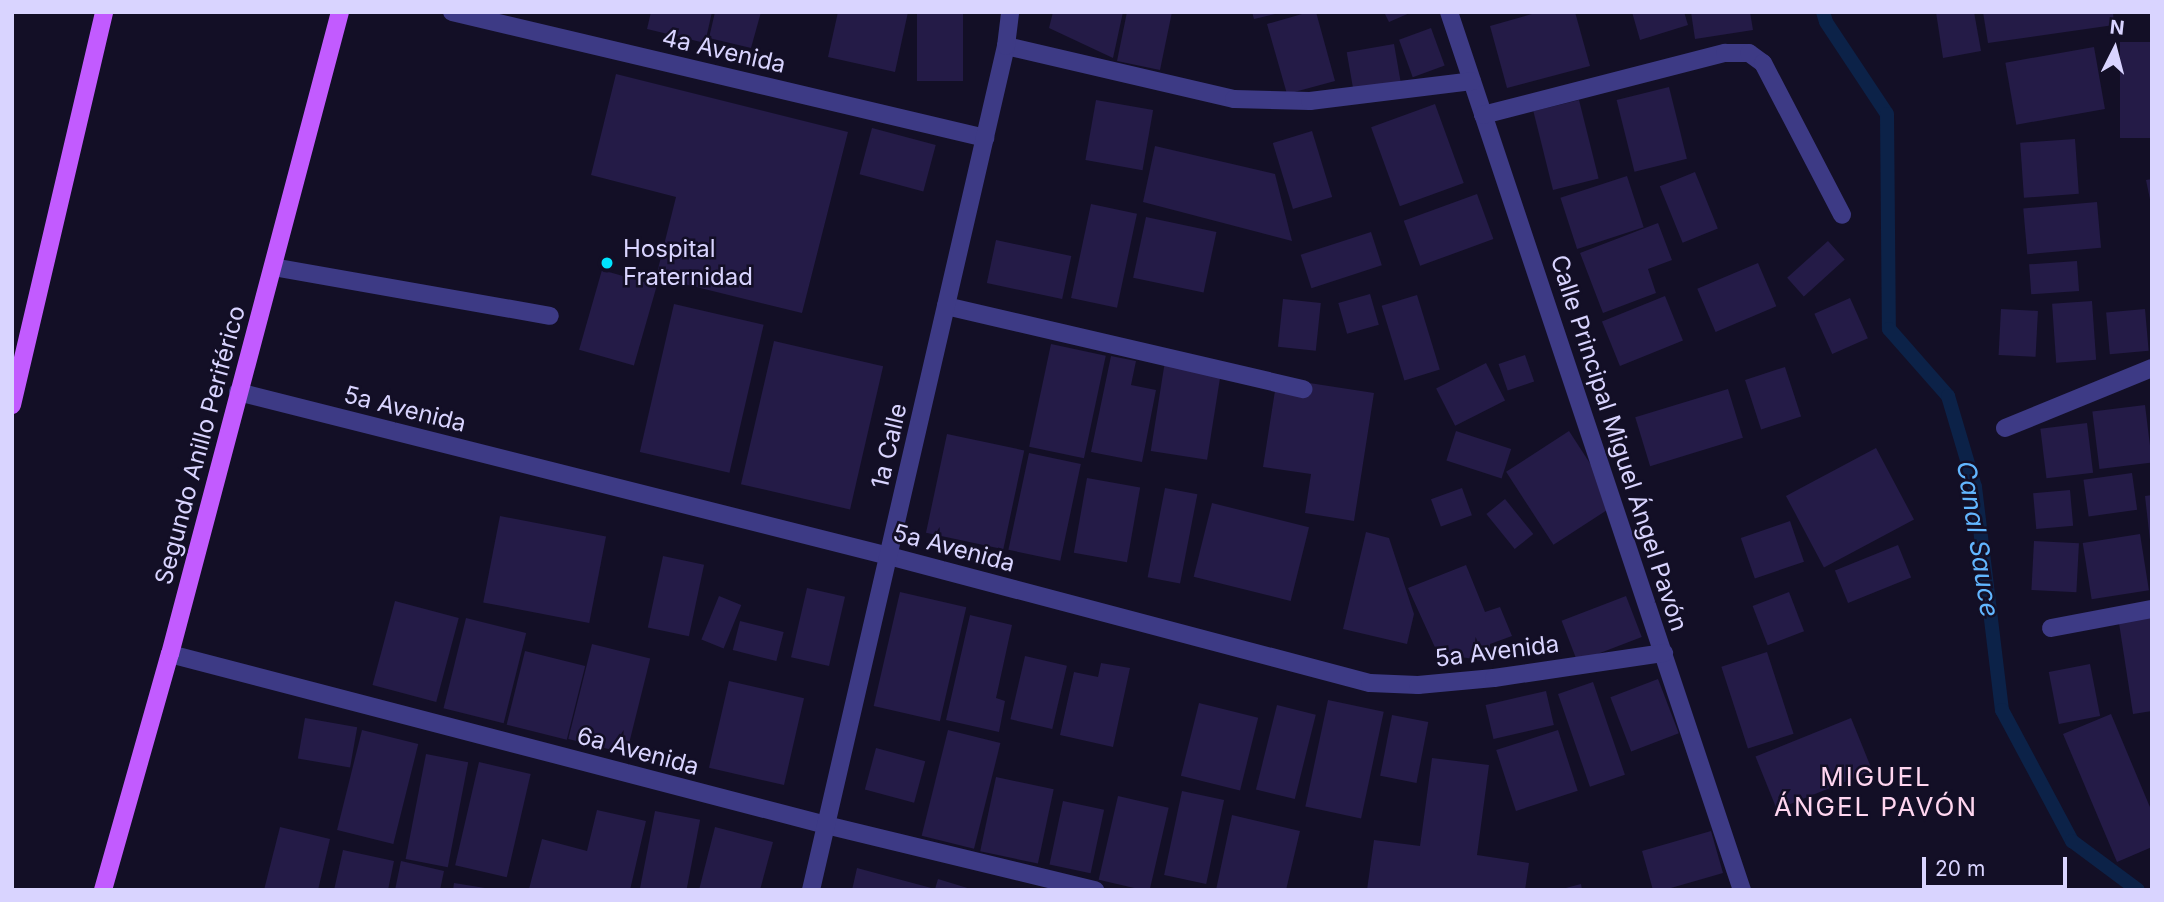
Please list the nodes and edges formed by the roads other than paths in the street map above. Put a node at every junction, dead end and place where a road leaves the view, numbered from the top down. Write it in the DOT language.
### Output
graph roads {
  1 [pos="104,12"];
  2 [pos="340,12"];
  3 [pos="452,12"];
  4 [pos="1010,12"];
  5 [pos="1449,12"];
  6 [pos="1006,46"];
  7 [pos="1472,81"];
  8 [pos="1483,115"];
  9 [pos="985,138"];
  10 [pos="1842,215"];
  11 [pos="273,267"];
  12 [pos="946,306"];
  13 [pos="550,316"];
  14 [pos="2152,368"];
  15 [pos="1303,389"];
  16 [pos="239,392"];
  17 [pos="12,405"];
  18 [pos="2005,428"];
  19 [pos="889,556"];
  20 [pos="2152,609"];
  21 [pos="2051,628"];
  22 [pos="1664,653"];
  23 [pos="170,654"];
  24 [pos="826,825"];
  25 [pos="103,890"];
  26 [pos="811,890"];
  27 [pos="1095,890"];
  28 [pos="1742,890"];
  1 -- 17 [label="main road"];
  2 -- 11 [label="main road, Segundo Anillo Periférico"];
  3 -- 9 [label="street, 4a Avenida"];
  4 -- 6 [label="street, 1a Calle"];
  5 -- 7 [label="street, Calle Principal Miguel Ángel Pavón"];
  6 -- 7 [label="street"];
  6 -- 9 [label="street, 1a Calle"];
  7 -- 8 [label="street, Calle Principal Miguel Ángel Pavón"];
  8 -- 10 [label="street"];
  8 -- 22 [label="street, Calle Principal Miguel Ángel Pavón"];
  9 -- 12 [label="street, 1a Calle"];
  11 -- 13 [label="street"];
  11 -- 16 [label="main road, Segundo Anillo Periférico"];
  12 -- 15 [label="street"];
  12 -- 19 [label="street, 1a Calle"];
  14 -- 18 [label="street"];
  16 -- 19 [label="street, 5a Avenida"];
  16 -- 23 [label="main road, Segundo Anillo Periférico"];
  19 -- 22 [label="street, 5a Avenida"];
  19 -- 24 [label="street, 1a Calle"];
  20 -- 21 [label="street"];
  22 -- 28 [label="street, Calle Principal Miguel Ángel Pavón"];
  23 -- 24 [label="street, 6a Avenida"];
  23 -- 25 [label="main road, Segundo Anillo Periférico"];
  24 -- 26 [label="street, 1a Calle"];
  24 -- 27 [label="street, 6a Avenida"];
}
